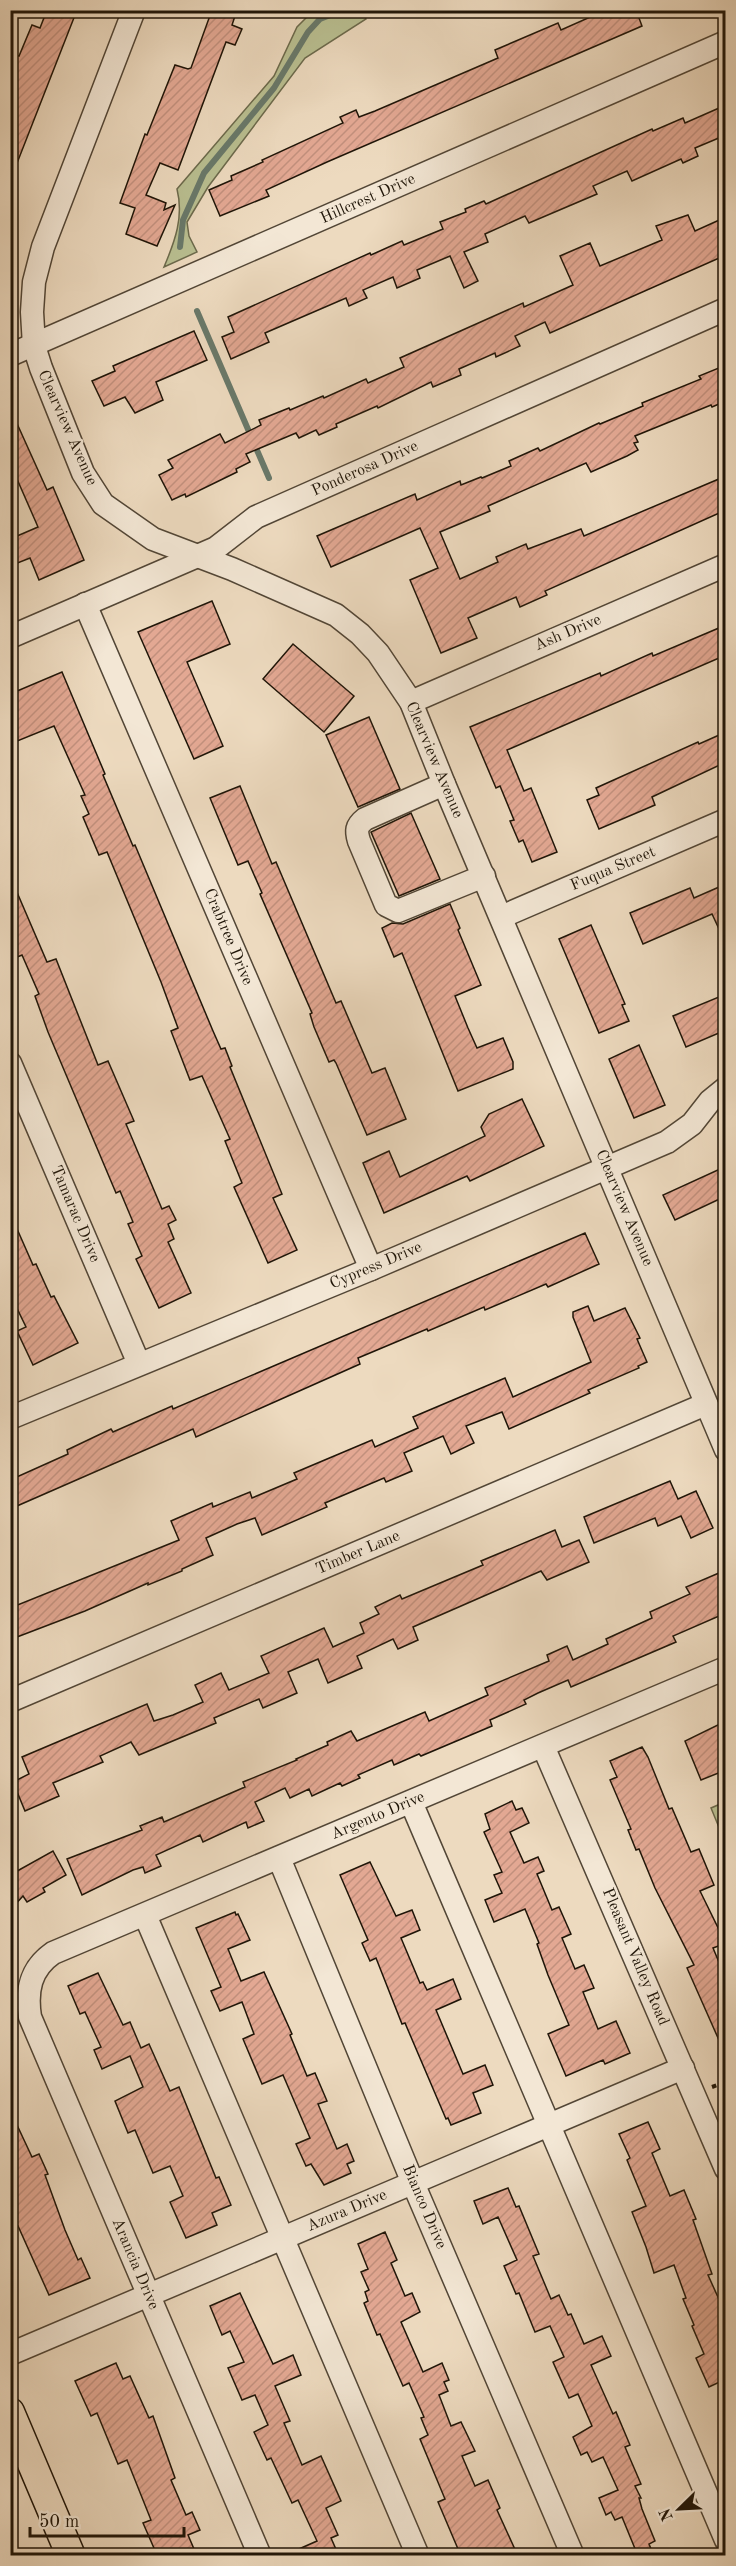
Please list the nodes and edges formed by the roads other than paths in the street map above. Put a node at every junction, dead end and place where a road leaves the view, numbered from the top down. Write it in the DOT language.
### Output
graph roads {
  1 [pos="134,10"];
  2 [pos="726,42"];
  3 [pos="726,309"];
  4 [pos="34,346"];
  5 [pos="10,355"];
  6 [pos="197,556"];
  7 [pos="726,565"];
  8 [pos="85,604"];
  9 [pos="10,637"];
  10 [pos="411,702"];
  11 [pos="444,784"];
  12 [pos="726,820"];
  13 [pos="484,876"];
  14 [pos="501,917"];
  15 [pos="10,1063"];
  16 [pos="726,1088"];
  17 [pos="608,1168"];
  18 [pos="371,1269"];
  19 [pos="139,1364"];
  20 [pos="706,1404"];
  21 [pos="10,1418"];
  22 [pos="726,1449"];
  23 [pos="726,1668"];
  24 [pos="10,1701"];
  25 [pos="543,1746"];
  26 [pos="411,1802"];
  27 [pos="279,1858"];
  28 [pos="145,1915"];
  29 [pos="36,1970"];
  30 [pos="683,2068"];
  31 [pos="550,2124"];
  32 [pos="726,2169"];
  33 [pos="413,2183"];
  34 [pos="282,2238"];
  35 [pos="149,2296"];
  36 [pos="10,2354"];
  37 [pos="10,2412"];
  38 [pos="726,2540"];
  39 [pos="71,2556"];
  40 [pos="260,2556"];
  41 [pos="418,2556"];
  42 [pos="573,2556"];
  1 -- 4 [label="street, Clearview Avenue"];
  2 -- 4 [label="street, Hillcrest Drive"];
  3 -- 6 [label="street, Ponderosa Drive"];
  4 -- 5 [label="street, Hillcrest Drive"];
  4 -- 6 [label="street, Clearview Avenue"];
  6 -- 8 [label="street, Ponderosa Drive"];
  6 -- 10 [label="street, Clearview Avenue"];
  7 -- 10 [label="street, Ash Drive"];
  8 -- 9 [label="street, Ponderosa Drive"];
  8 -- 18 [label="street, Crabtree Drive"];
  10 -- 11 [label="street, Clearview Avenue"];
  11 -- 13 [label="street, Clearview Avenue"];
  11 -- 13 [label="street"];
  12 -- 14 [label="street, Fuqua Street"];
  13 -- 14 [label="street, Clearview Avenue"];
  14 -- 17 [label="street, Clearview Avenue"];
  15 -- 19 [label="street, Tamarac Drive"];
  16 -- 17 [label="street, Cypress Drive"];
  17 -- 18 [label="street, Cypress Drive"];
  17 -- 20 [label="street, Clearview Avenue"];
  18 -- 19 [label="street, Cypress Drive"];
  19 -- 21 [label="street, Cypress Drive"];
  20 -- 22 [label="street, Clearview Avenue"];
  20 -- 24 [label="street, Timber Lane"];
  23 -- 25 [label="street, Argento Drive"];
  25 -- 26 [label="street, Argento Drive"];
  25 -- 30 [label="street, Pleasant Valley Road"];
  26 -- 27 [label="street, Argento Drive"];
  26 -- 31 [label="street"];
  27 -- 28 [label="street, Argento Drive"];
  27 -- 33 [label="street, Bianco Drive"];
  28 -- 29 [label="street, Argento Drive"];
  28 -- 34 [label="street"];
  29 -- 35 [label="street, Arancia Drive"];
  30 -- 31 [label="street, Azura Drive"];
  30 -- 32 [label="street, Pleasant Valley Road"];
  31 -- 33 [label="street, Azura Drive"];
  31 -- 38 [label="street"];
  33 -- 34 [label="street, Azura Drive"];
  33 -- 42 [label="street, Bianco Drive"];
  34 -- 35 [label="street, Azura Drive"];
  34 -- 41 [label="street"];
  35 -- 36 [label="street, Azura Drive"];
  35 -- 40 [label="street, Arancia Drive"];
  37 -- 39 [label="main road"];
}
